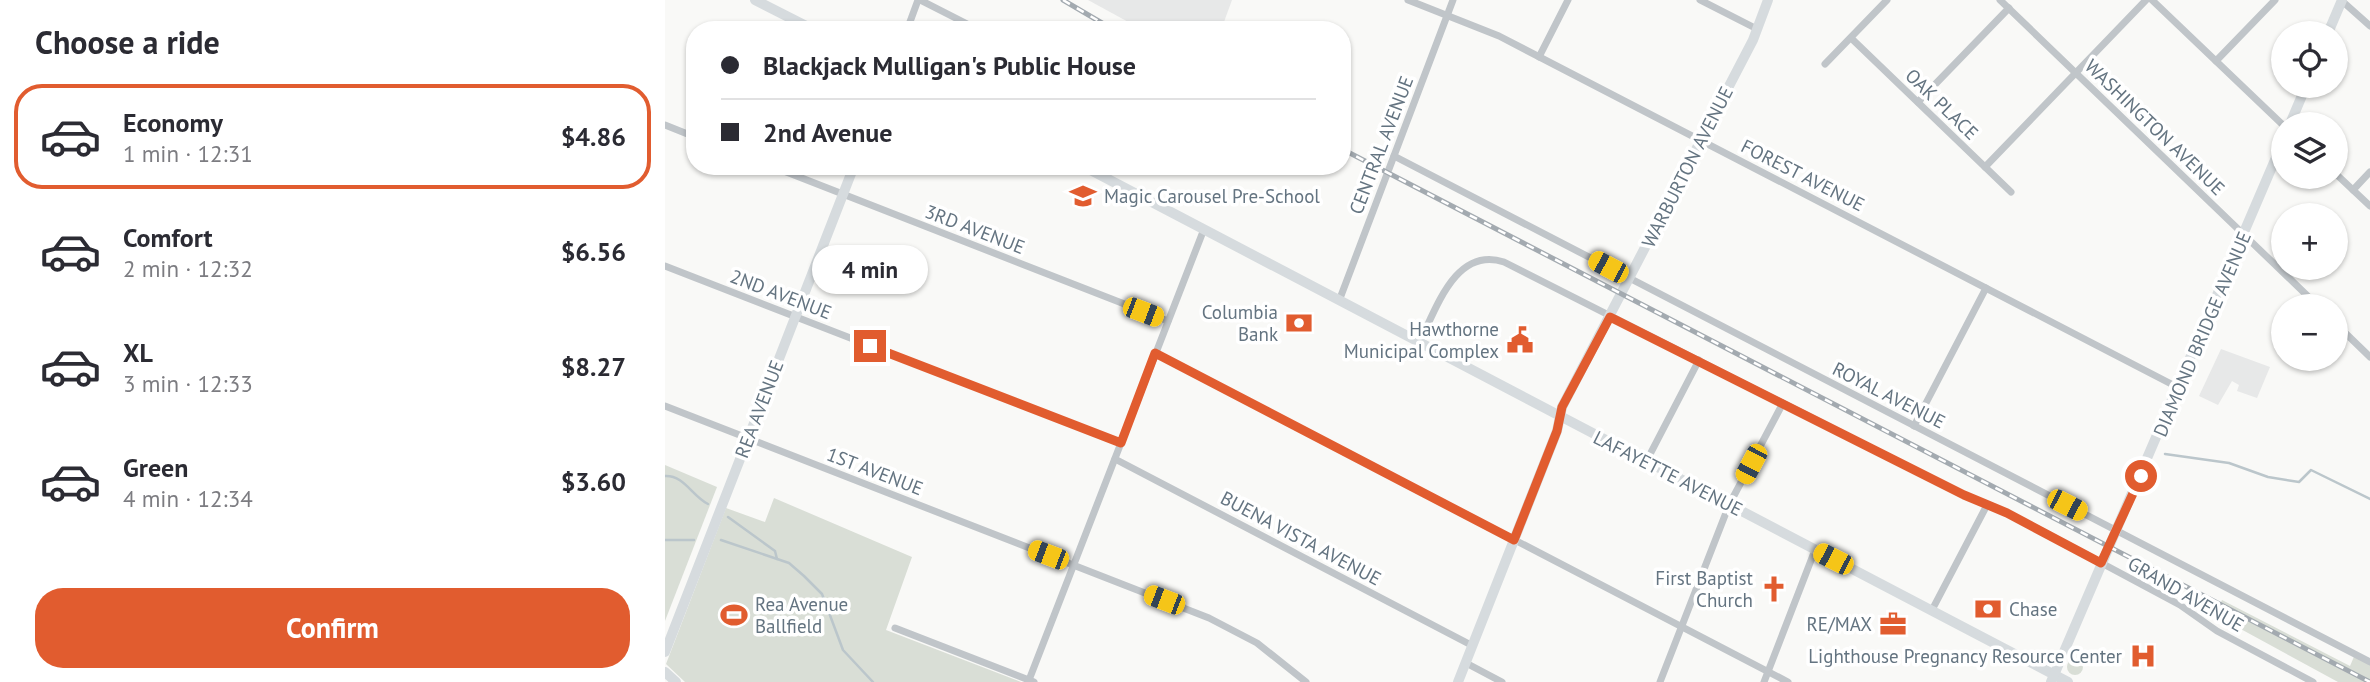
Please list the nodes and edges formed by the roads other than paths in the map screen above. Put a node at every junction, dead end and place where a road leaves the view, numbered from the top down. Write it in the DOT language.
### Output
graph roads {
  1 [pos="755,0"];
  2 [pos="919,0"];
  3 [pos="1408,0"];
  4 [pos="1453,0"];
  5 [pos="1568,0"];
  6 [pos="1700,0"];
  7 [pos="1767,0"];
  8 [pos="1887,0"];
  9 [pos="2000,0"];
  10 [pos="2146,0"];
  11 [pos="2152,0"];
  12 [pos="2275,0"];
  13 [pos="2342,0"];
  14 [pos="2009,8"];
  15 [pos="1448,15"];
  16 [pos="796,21"];
  17 [pos="911,21"];
  18 [pos="961,21"];
  19 [pos="2333,21"];
  20 [pos="2370,26"];
  21 [pos="1757,29"];
  22 [pos="1850,38"];
  23 [pos="1539,57"];
  24 [pos="2216,61"];
  25 [pos="1825,64"];
  26 [pos="2076,73"];
  27 [pos="1918,102"];
  28 [pos="2271,113"];
  29 [pos="665,125"];
  30 [pos="686,133"];
  31 [pos="1701,140"];
  32 [pos="1394,156"];
  33 [pos="1985,167"];
  34 [pos="2271,169"];
  35 [pos="2370,172"];
  36 [pos="794,175"];
  37 [pos="850,175"];
  38 [pos="1100,175"];
  39 [pos="2348,185"];
  40 [pos="2353,190"];
  41 [pos="2011,192"];
  42 [pos="843,194"];
  43 [pos="2370,206"];
  44 [pos="1204,229"];
  45 [pos="2243,235"];
  46 [pos="665,266"];
  47 [pos="1629,278"];
  48 [pos="1986,288"];
  49 [pos="2305,294"];
  50 [pos="1339,301"];
  51 [pos="795,317"];
  52 [pos="1610,317"];
  53 [pos="1168,321"];
  54 [pos="2348,336"];
  55 [pos="1419,343"];
  56 [pos="1155,353"];
  57 [pos="2370,357"];
  58 [pos="1699,360"];
  59 [pos="2179,388"];
  60 [pos="1783,402"];
  61 [pos="665,406"];
  62 [pos="1560,417"];
  63 [pos="1915,426"];
  64 [pos="748,439"];
  65 [pos="1121,443"];
  66 [pos="1115,458"];
  67 [pos="1646,462"];
  68 [pos="1729,505"];
  69 [pos="1987,505"];
  70 [pos="2116,530"];
  71 [pos="1514,540"];
  72 [pos="1815,550"];
  73 [pos="2101,563"];
  74 [pos="1073,565"];
  75 [pos="1932,610"];
  76 [pos="1681,627"];
  77 [pos="895,628"];
  78 [pos="1473,646"];
  79 [pos="665,652"];
  80 [pos="2370,662"];
  81 [pos="1466,663"];
  82 [pos="665,672"];
  83 [pos="1768,672"];
  84 [pos="2053,678"];
  85 [pos="1031,681"];
  86 [pos="676,682"];
  87 [pos="1306,682"];
  88 [pos="1458,682"];
  89 [pos="1502,682"];
  90 [pos="1660,682"];
  91 [pos="1763,682"];
  92 [pos="1787,682"];
  93 [pos="2068,682"];
  94 [pos="2313,682"];
  1 -- 16 [label="street"];
  2 -- 17 [label="street"];
  2 -- 18 [label="street"];
  3 -- 15 [label="street, FOREST AVENUE"];
  4 -- 15 [label="street, CENTRAL AVENUE"];
  5 -- 23 [label="street"];
  6 -- 21 [label="street"];
  7 -- 21 [label="street, WARBURTON AVENUE"];
  8 -- 22 [label="street"];
  9 -- 14 [label="street, WASHINGTON AVENUE"];
  10 -- 26 [label="street"];
  11 -- 24 [label="street"];
  12 -- 24 [label="street"];
  13 -- 19 [label="street"];
  13 -- 20 [label="street"];
  14 -- 26 [label="street, WASHINGTON AVENUE"];
  14 -- 27 [label="street"];
  15 -- 23 [label="street, FOREST AVENUE"];
  15 -- 32 [label="street, CENTRAL AVENUE"];
  21 -- 31 [label="street, WARBURTON AVENUE"];
  22 -- 25 [label="street"];
  22 -- 27 [label="street, OAK PLACE"];
  23 -- 31 [label="street, FOREST AVENUE"];
  24 -- 28 [label="street"];
  26 -- 33 [label="street"];
  26 -- 45 [label="street, WASHINGTON AVENUE"];
  27 -- 33 [label="street, OAK PLACE"];
  29 -- 30 [label="street"];
  31 -- 47 [label="street, WARBURTON AVENUE"];
  31 -- 48 [label="street, FOREST AVENUE"];
  32 -- 47 [label="street, ROYAL AVENUE"];
  32 -- 50 [label="street, CENTRAL AVENUE"];
  33 -- 41 [label="street, OAK PLACE"];
  34 -- 45 [label="street, DIAMOND BRIDGE AVENUE"];
  35 -- 40 [label="street"];
  36 -- 42 [label="street, 3RD AVENUE"];
  37 -- 42 [label="street, REA AVENUE"];
  38 -- 44 [label="street, LAFAYETTE AVENUE"];
  39 -- 40 [label="street"];
  40 -- 43 [label="street"];
  42 -- 51 [label="street, REA AVENUE"];
  42 -- 53 [label="street, 3RD AVENUE"];
  44 -- 50 [label="street, LAFAYETTE AVENUE"];
  44 -- 53 [label="street"];
  45 -- 49 [label="street, WASHINGTON AVENUE"];
  45 -- 59 [label="street, DIAMOND BRIDGE AVENUE"];
  46 -- 51 [label="street, 2ND AVENUE"];
  47 -- 52 [label="street, WARBURTON AVENUE"];
  47 -- 63 [label="street, ROYAL AVENUE"];
  48 -- 59 [label="street, FOREST AVENUE"];
  48 -- 63 [label="street"];
  50 -- 55 [label="street, LAFAYETTE AVENUE"];
  51 -- 64 [label="street, REA AVENUE"];
  51 -- 65 [label="street, 2ND AVENUE"];
  52 -- 55 [label="street, GRAND AVENUE"];
  52 -- 58 [label="street, GRAND AVENUE"];
  52 -- 62 [label="street, WARBURTON AVENUE"];
  53 -- 56 [label="street"];
  54 -- 57 [label="street"];
  55 -- 62 [label="street, LAFAYETTE AVENUE"];
  56 -- 65 [label="street"];
  56 -- 71 [label="street"];
  58 -- 60 [label="street, GRAND AVENUE"];
  58 -- 67 [label="street"];
  59 -- 70 [label="street, DIAMOND BRIDGE AVENUE"];
  60 -- 68 [label="street"];
  60 -- 69 [label="street, GRAND AVENUE"];
  61 -- 64 [label="street, 1ST AVENUE"];
  62 -- 67 [label="street, LAFAYETTE AVENUE"];
  62 -- 71 [label="street, WARBURTON AVENUE"];
  63 -- 70 [label="street, ROYAL AVENUE"];
  64 -- 74 [label="street, 1ST AVENUE"];
  64 -- 79 [label="street, REA AVENUE"];
  65 -- 66 [label="street"];
  66 -- 74 [label="street"];
  66 -- 78 [label="street, BUENA VISTA AVENUE"];
  67 -- 68 [label="street, LAFAYETTE AVENUE"];
  68 -- 72 [label="street, LAFAYETTE AVENUE"];
  68 -- 76 [label="street"];
  69 -- 73 [label="street, GRAND AVENUE"];
  69 -- 75 [label="street"];
  70 -- 73 [label="street, DIAMOND BRIDGE AVENUE"];
  70 -- 80 [label="street, ROYAL AVENUE"];
  71 -- 76 [label="street"];
  71 -- 78 [label="street, WARBURTON AVENUE"];
  72 -- 75 [label="street, LAFAYETTE AVENUE"];
  72 -- 83 [label="street"];
  73 -- 84 [label="street, DIAMOND BRIDGE AVENUE"];
  73 -- 94 [label="street, GRAND AVENUE"];
  74 -- 85 [label="street"];
  74 -- 87 [label="street, 1ST AVENUE"];
  75 -- 84 [label="street, LAFAYETTE AVENUE"];
  76 -- 83 [label="street"];
  76 -- 90 [label="street"];
  77 -- 85 [label="street"];
  78 -- 81 [label="street, WARBURTON AVENUE"];
  81 -- 88 [label="street, WARBURTON AVENUE"];
  81 -- 89 [label="street"];
  82 -- 86 [label="main road"];
  83 -- 91 [label="street"];
  83 -- 92 [label="street"];
  84 -- 93 [label="street, LAFAYETTE AVENUE"];
}
